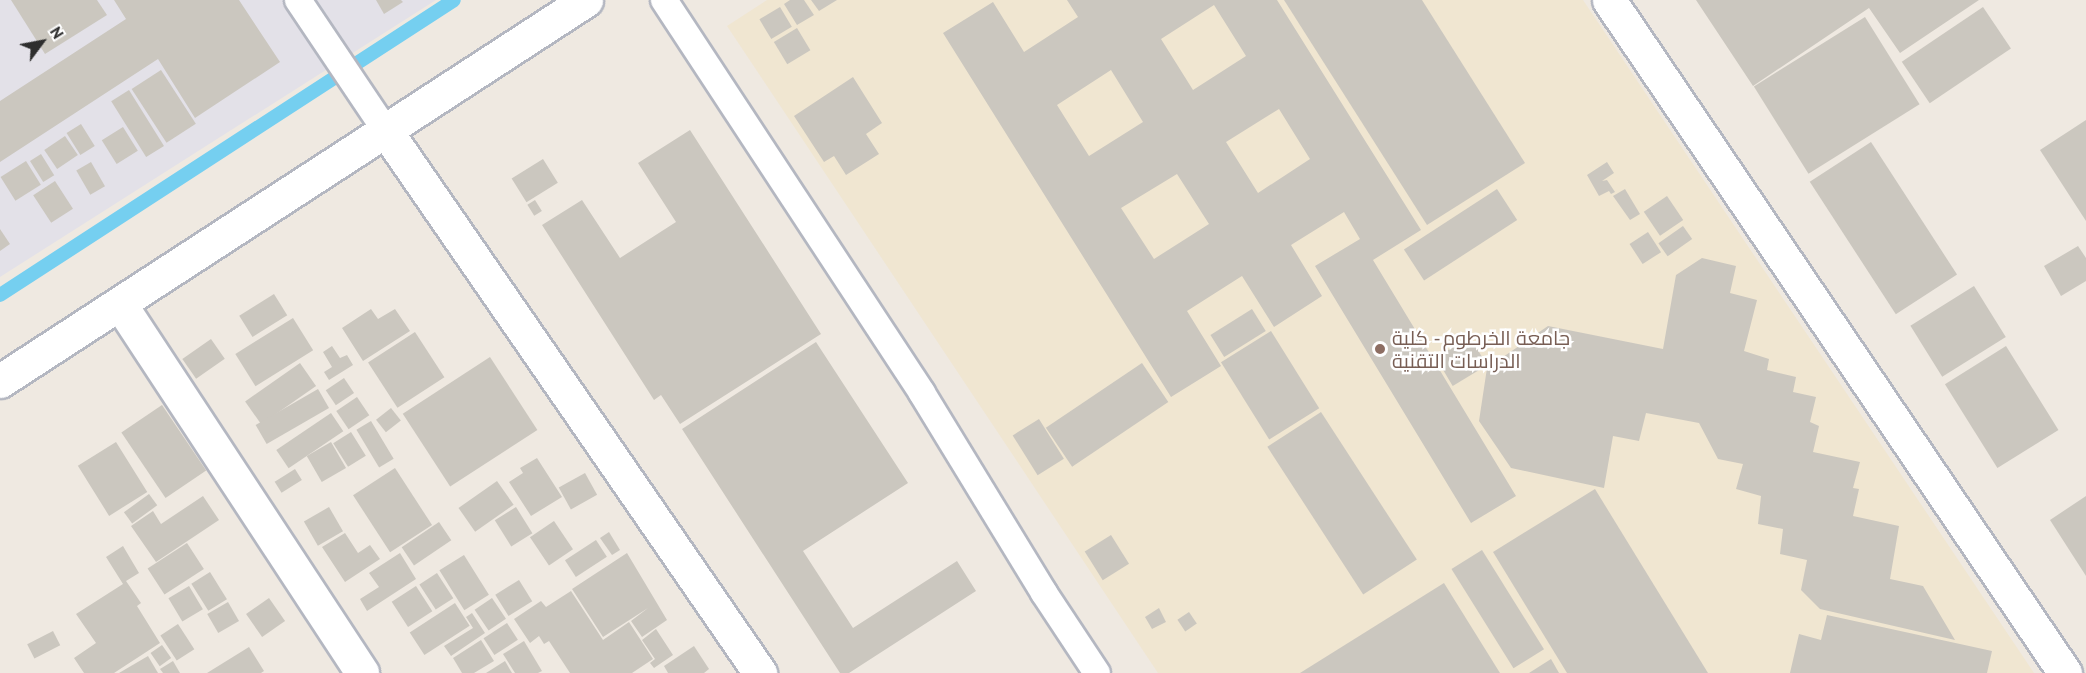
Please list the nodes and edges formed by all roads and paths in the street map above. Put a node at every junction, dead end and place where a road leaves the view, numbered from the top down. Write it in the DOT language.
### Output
graph roads {
  1 [pos="298,0"];
  2 [pos="586,0"];
  3 [pos="664,0"];
  4 [pos="1609,0"];
  5 [pos="386,131"];
  6 [pos="120,304"];
  7 [pos="0,381"];
  8 [pos="362,673"];
  9 [pos="760,673"];
  10 [pos="1097,673"];
  11 [pos="2065,673"];
  1 -- 5 [label="lane"];
  2 -- 5 [label="street"];
  3 -- 10 [label="lane"];
  4 -- 11 [label="street"];
  5 -- 6 [label="street"];
  5 -- 9 [label="street"];
  6 -- 7 [label="street"];
  6 -- 8 [label="street"];
}
